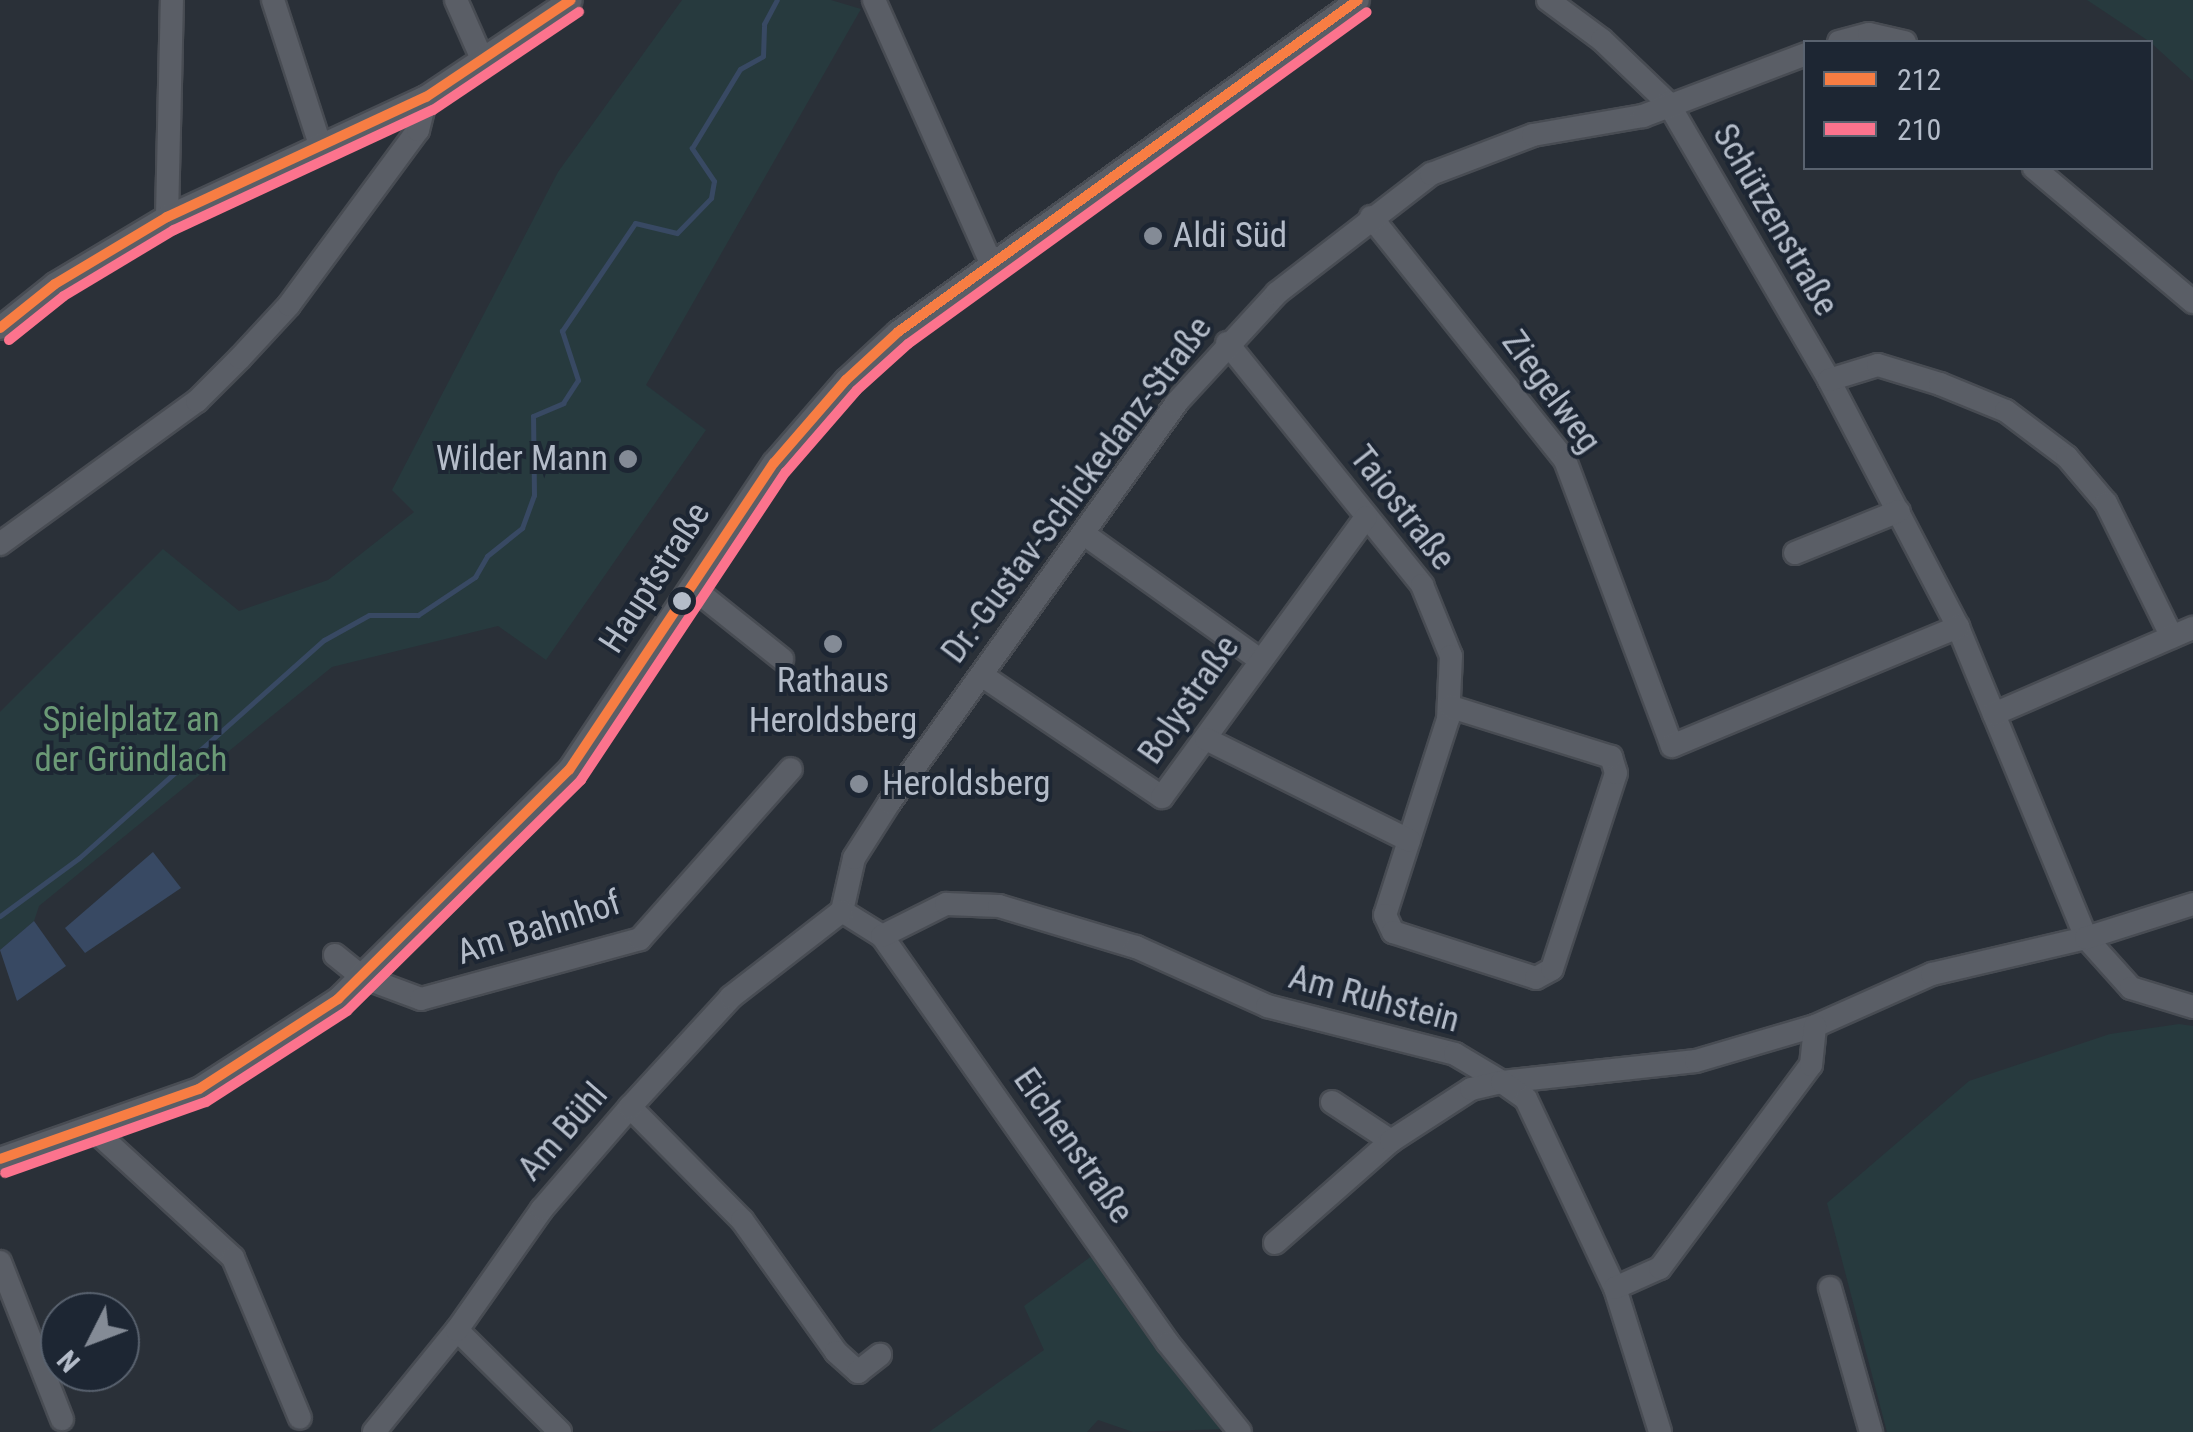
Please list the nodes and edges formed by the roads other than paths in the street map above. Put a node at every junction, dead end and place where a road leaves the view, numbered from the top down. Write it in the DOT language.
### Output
graph roads {
  1 [pos="172,0"];
  2 [pos="274,0"];
  3 [pos="456,0"];
  4 [pos="571,0"];
  5 [pos="874,0"];
  6 [pos="1358,0"];
  7 [pos="1548,0"];
  8 [pos="1846,40"];
  9 [pos="1896,40"];
  10 [pos="1803,55"];
  11 [pos="482,58"];
  12 [pos="426,96"];
  13 [pos="1668,103"];
  14 [pos="320,145"];
  15 [pos="2036,170"];
  16 [pos="1371,216"];
  17 [pos="167,217"];
  18 [pos="992,265"];
  19 [pos="2193,302"];
  20 [pos="0,328"];
  21 [pos="1227,342"];
  22 [pos="1829,380"];
  23 [pos="1898,510"];
  24 [pos="1366,516"];
  25 [pos="1084,534"];
  26 [pos="0,544"];
  27 [pos="1795,554"];
  28 [pos="693,588"];
  29 [pos="1958,627"];
  30 [pos="2183,633"];
  31 [pos="782,659"];
  32 [pos="1260,660"];
  33 [pos="982,676"];
  34 [pos="1450,707"];
  35 [pos="1994,714"];
  36 [pos="1206,739"];
  37 [pos="791,769"];
  38 [pos="1409,840"];
  39 [pos="2193,904"];
  40 [pos="842,910"];
  41 [pos="882,936"];
  42 [pos="2086,938"];
  43 [pos="335,955"];
  44 [pos="362,978"];
  45 [pos="2193,1008"];
  46 [pos="1816,1026"];
  47 [pos="1502,1082"];
  48 [pos="1332,1102"];
  49 [pos="630,1107"];
  50 [pos="94,1130"];
  51 [pos="1391,1142"];
  52 [pos="0,1160"];
  53 [pos="1275,1243"];
  54 [pos="0,1262"];
  55 [pos="1615,1288"];
  56 [pos="1830,1288"];
  57 [pos="457,1330"];
  58 [pos="880,1354"];
  59 [pos="300,1418"];
  60 [pos="62,1419"];
  61 [pos="374,1432"];
  62 [pos="560,1432"];
  63 [pos="1240,1432"];
  64 [pos="1660,1432"];
  65 [pos="1871,1432"];
  1 -- 17 [label="street"];
  2 -- 14 [label="street"];
  3 -- 11 [label="street"];
  4 -- 11 [label="street"];
  5 -- 18 [label="street"];
  6 -- 18 [label="street, Hauptstraße"];
  7 -- 13 [label="street, Schützenstraße"];
  8 -- 9 [label="street"];
  10 -- 13 [label="street, Dr.-Gustav-Schickedanz-Straße"];
  11 -- 12 [label="street"];
  12 -- 14 [label="street"];
  12 -- 26 [label="street"];
  13 -- 16 [label="street, Dr.-Gustav-Schickedanz-Straße"];
  13 -- 22 [label="street, Schützenstraße"];
  14 -- 17 [label="street"];
  15 -- 19 [label="street"];
  16 -- 21 [label="street, Dr.-Gustav-Schickedanz-Straße"];
  16 -- 29 [label="street, Ziegelweg"];
  17 -- 20 [label="street"];
  18 -- 28 [label="street, Hauptstraße"];
  21 -- 24 [label="street, Taiostraße"];
  21 -- 25 [label="street, Dr.-Gustav-Schickedanz-Straße"];
  22 -- 23 [label="street, Schützenstraße"];
  22 -- 30 [label="street"];
  23 -- 27 [label="street"];
  23 -- 29 [label="street, Schützenstraße"];
  24 -- 32 [label="street, Bolystraße"];
  24 -- 34 [label="street, Taiostraße"];
  25 -- 32 [label="street"];
  25 -- 33 [label="street, Dr.-Gustav-Schickedanz-Straße"];
  28 -- 31 [label="street"];
  28 -- 44 [label="street, Hauptstraße"];
  29 -- 35 [label="street, Schützenstraße"];
  30 -- 35 [label="street"];
  32 -- 36 [label="street, Bolystraße"];
  33 -- 36 [label="street, Bolystraße"];
  33 -- 40 [label="street, Dr.-Gustav-Schickedanz-Straße"];
  34 -- 38 [label="street, Taiostraße"];
  34 -- 38 [label="street, Taiostraße"];
  35 -- 42 [label="street, Schützenstraße"];
  36 -- 38 [label="street"];
  37 -- 44 [label="street, Am Bahnhof"];
  39 -- 42 [label="street"];
  40 -- 41 [label="street, Eichenstraße"];
  40 -- 49 [label="street, Am Bühl"];
  41 -- 47 [label="street, Am Ruhstein"];
  41 -- 63 [label="street, Eichenstraße"];
  42 -- 45 [label="street, Schützenstraße"];
  42 -- 46 [label="street"];
  43 -- 44 [label="street, Am Bahnhof"];
  44 -- 50 [label="street, Hauptstraße"];
  46 -- 47 [label="street"];
  46 -- 55 [label="street"];
  47 -- 51 [label="street"];
  47 -- 55 [label="street, Am Ruhstein"];
  48 -- 51 [label="street"];
  49 -- 57 [label="street, Am Bühl"];
  49 -- 58 [label="street"];
  50 -- 52 [label="street, Hauptstraße"];
  50 -- 59 [label="street"];
  51 -- 53 [label="street"];
  54 -- 60 [label="street"];
  55 -- 64 [label="street, Am Ruhstein"];
  56 -- 65 [label="street"];
  57 -- 61 [label="street, Am Bühl"];
  57 -- 62 [label="street"];
}
